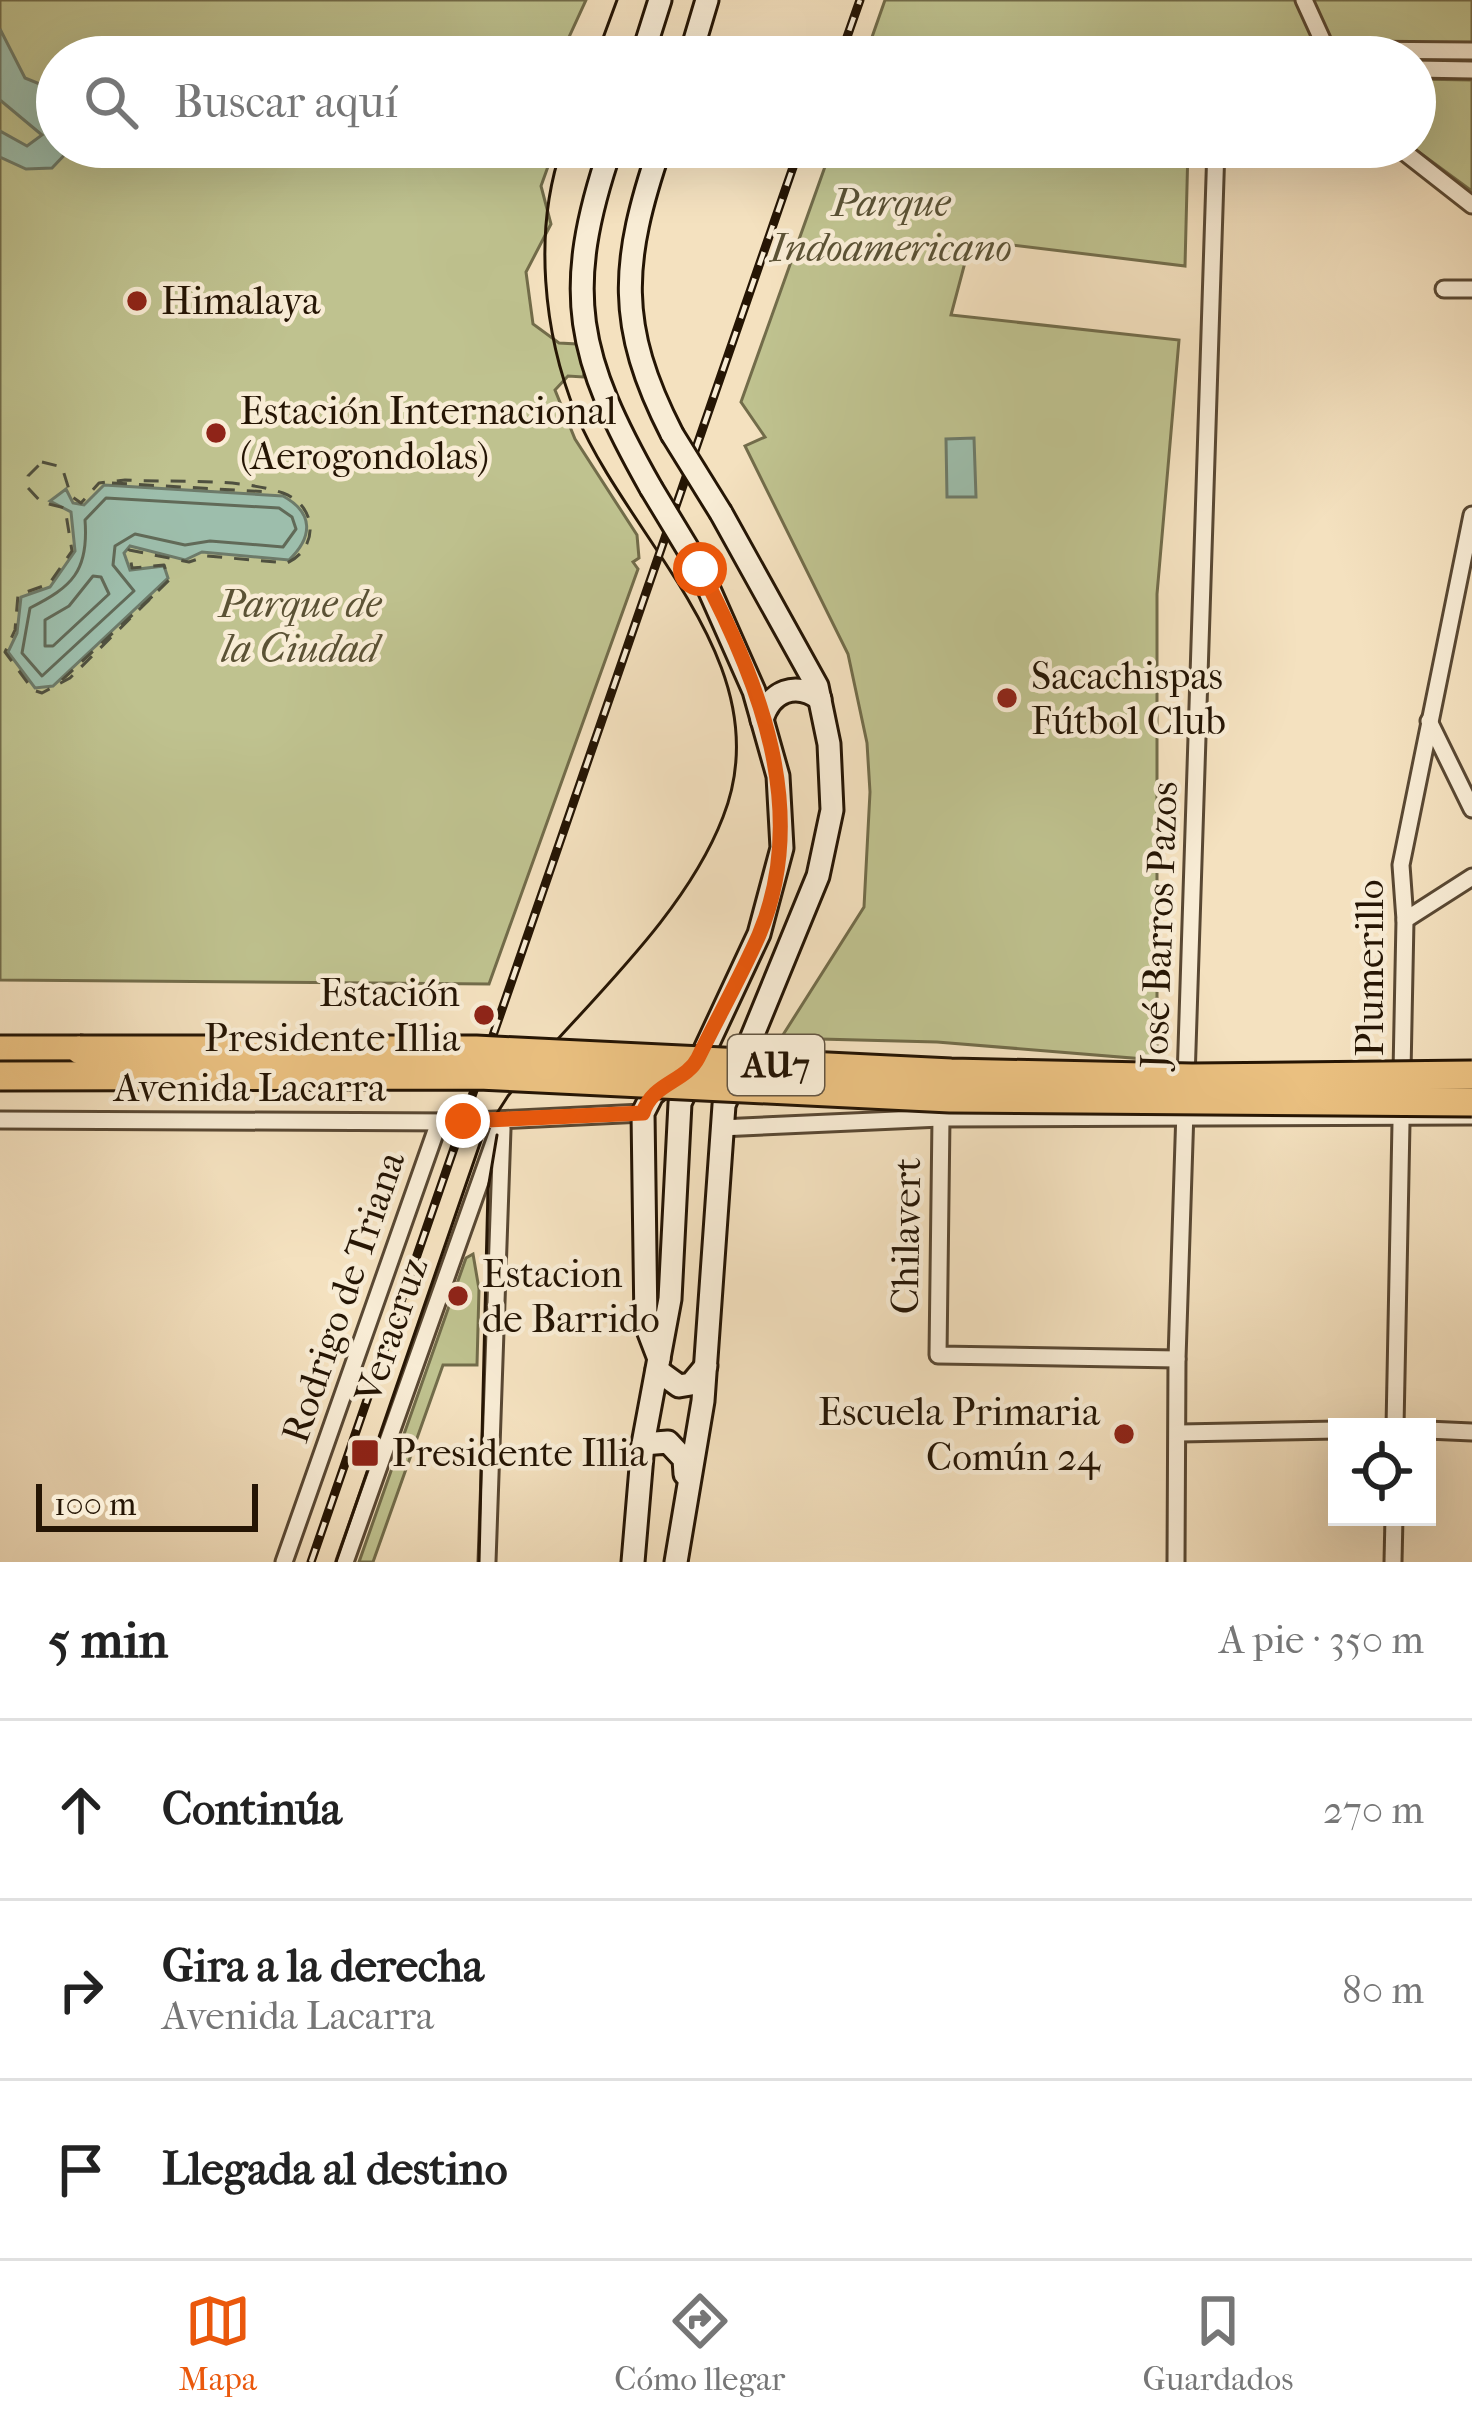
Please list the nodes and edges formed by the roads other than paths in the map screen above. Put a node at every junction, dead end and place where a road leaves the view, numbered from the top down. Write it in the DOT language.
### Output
graph roads {
  1 [pos="660,0"];
  2 [pos="707,0"];
  3 [pos="1304,0"];
  4 [pos="649,36"];
  5 [pos="697,36"];
  6 [pos="1320,36"];
  7 [pos="1436,51"];
  8 [pos="1472,51"];
  9 [pos="1436,69"];
  10 [pos="1472,70"];
  11 [pos="605,168"];
  12 [pos="653,168"];
  13 [pos="1215,168"];
  14 [pos="1424,168"];
  15 [pos="1472,206"];
  16 [pos="1444,289"];
  17 [pos="1472,289"];
  18 [pos="1472,515"];
  19 [pos="1470,534"];
  20 [pos="820,699"];
  21 [pos="762,720"];
  22 [pos="1429,722"];
  23 [pos="1472,809"];
  24 [pos="1472,877"];
  25 [pos="1405,920"];
  26 [pos="0,1050"];
  27 [pos="693,1069"];
  28 [pos="1472,1075"];
  29 [pos="0,1076"];
  30 [pos="1472,1102"];
  31 [pos="643,1113"];
  32 [pos="1403,1115"];
  33 [pos="1472,1116"];
  34 [pos="1186,1117"];
  35 [pos="941,1118"];
  36 [pos="0,1120"];
  37 [pos="502,1120"];
  38 [pos="439,1121"];
  39 [pos="720,1129"];
  40 [pos="1178,1359"];
  41 [pos="658,1365"];
  42 [pos="706,1365"];
  43 [pos="1395,1418"];
  44 [pos="1328,1430"];
  45 [pos="1436,1430"];
  46 [pos="1472,1432"];
  47 [pos="1180,1433"];
  48 [pos="643,1444"];
  49 [pos="686,1493"];
  50 [pos="1394,1526"];
  51 [pos="284,1562"];
  52 [pos="346,1562"];
  53 [pos="487,1562"];
  54 [pos="633,1562"];
  55 [pos="676,1562"];
  56 [pos="1176,1562"];
  57 [pos="1394,1562"];
  1 -- 4 [label="main road"];
  2 -- 5 [label="main road"];
  3 -- 6 [label="street"];
  7 -- 8 [label="street"];
  9 -- 10 [label="street"];
  11 -- 21 [label="main road, bridge"];
  12 -- 20 [label="main road, bridge"];
  13 -- 34 [label="street, José Barros Pazos"];
  14 -- 15 [label="street"];
  16 -- 17 [label="street"];
  18 -- 19 [label="street, Plumerillo"];
  19 -- 22 [label="street, Plumerillo"];
  20 -- 21 [label="main road"];
  20 -- 39 [label="main road"];
  21 -- 27 [label="main road"];
  22 -- 23 [label="street"];
  22 -- 25 [label="street, Plumerillo"];
  24 -- 25 [label="street"];
  25 -- 32 [label="street, Plumerillo"];
  26 -- 28 [label="highway, AU7, bridge"];
  27 -- 31 [label="main road"];
  27 -- 41 [label="main road"];
  29 -- 30 [label="highway, AU7, bridge"];
  31 -- 37 [label="street, Avenida Lacarra"];
  31 -- 41 [label="main road"];
  32 -- 33 [label="street"];
  32 -- 34 [label="street"];
  32 -- 43 [label="street, Plumerillo"];
  34 -- 35 [label="street"];
  34 -- 40 [label="street, José Barros Pazos"];
  35 -- 39 [label="street"];
  35 -- 40 [label="street, Chilavert"];
  36 -- 38 [label="street, Avenida Lacarra"];
  37 -- 38 [label="street, Avenida Lacarra"];
  37 -- 52 [label="street, Veracruz"];
  37 -- 53 [label="street"];
  38 -- 51 [label="street, Rodrigo de Triana"];
  39 -- 42 [label="main road"];
  40 -- 47 [label="street, José Barros Pazos"];
  41 -- 42 [label="main road"];
  41 -- 48 [label="main road"];
  42 -- 49 [label="main road"];
  44 -- 47 [label="street"];
  45 -- 46 [label="street"];
  47 -- 56 [label="street, José Barros Pazos"];
  48 -- 49 [label="main road"];
  48 -- 54 [label="main road"];
  49 -- 55 [label="main road"];
  50 -- 57 [label="street"];
}
